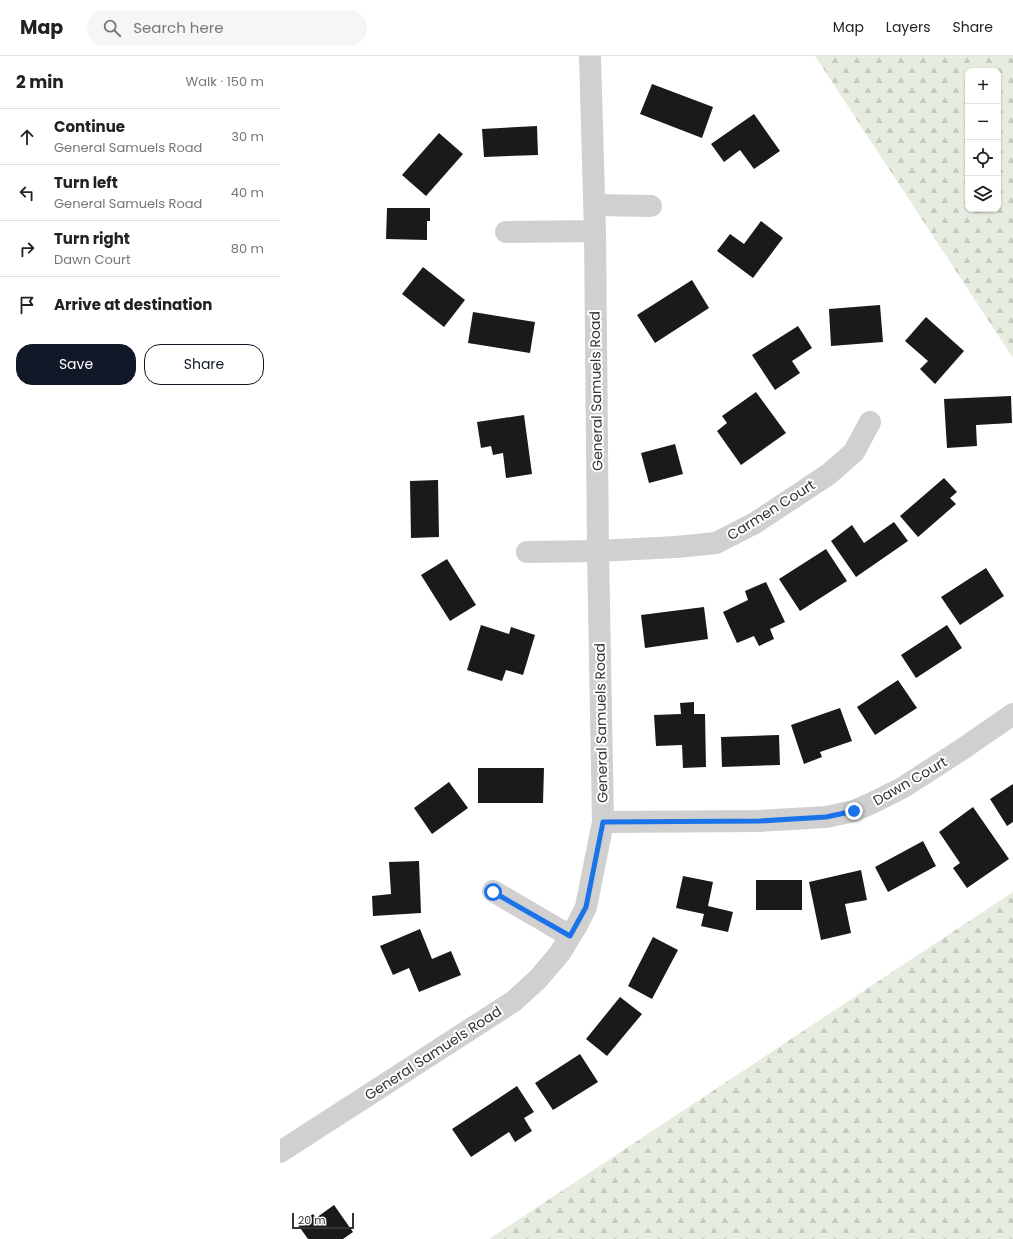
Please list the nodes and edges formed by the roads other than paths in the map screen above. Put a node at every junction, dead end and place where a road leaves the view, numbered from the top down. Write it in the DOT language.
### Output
graph roads {
  1 [pos="590,56"];
  2 [pos="594,205"];
  3 [pos="651,206"];
  4 [pos="595,231"];
  5 [pos="506,232"];
  6 [pos="870,422"];
  7 [pos="526,552"];
  8 [pos="598,552"];
  9 [pos="1013,714"];
  10 [pos="603,822"];
  11 [pos="493,892"];
  12 [pos="570,936"];
  13 [pos="280,1152"];
  1 -- 2 [label="street, General Samuels Road"];
  2 -- 3 [label="street"];
  2 -- 4 [label="street, General Samuels Road"];
  4 -- 5 [label="street"];
  4 -- 8 [label="street, General Samuels Road"];
  6 -- 8 [label="street, Carmen Court"];
  7 -- 8 [label="street"];
  8 -- 10 [label="street, General Samuels Road"];
  9 -- 10 [label="street, Dawn Court"];
  10 -- 12 [label="street, General Samuels Road"];
  11 -- 12 [label="street"];
  12 -- 13 [label="street, General Samuels Road"];
}
